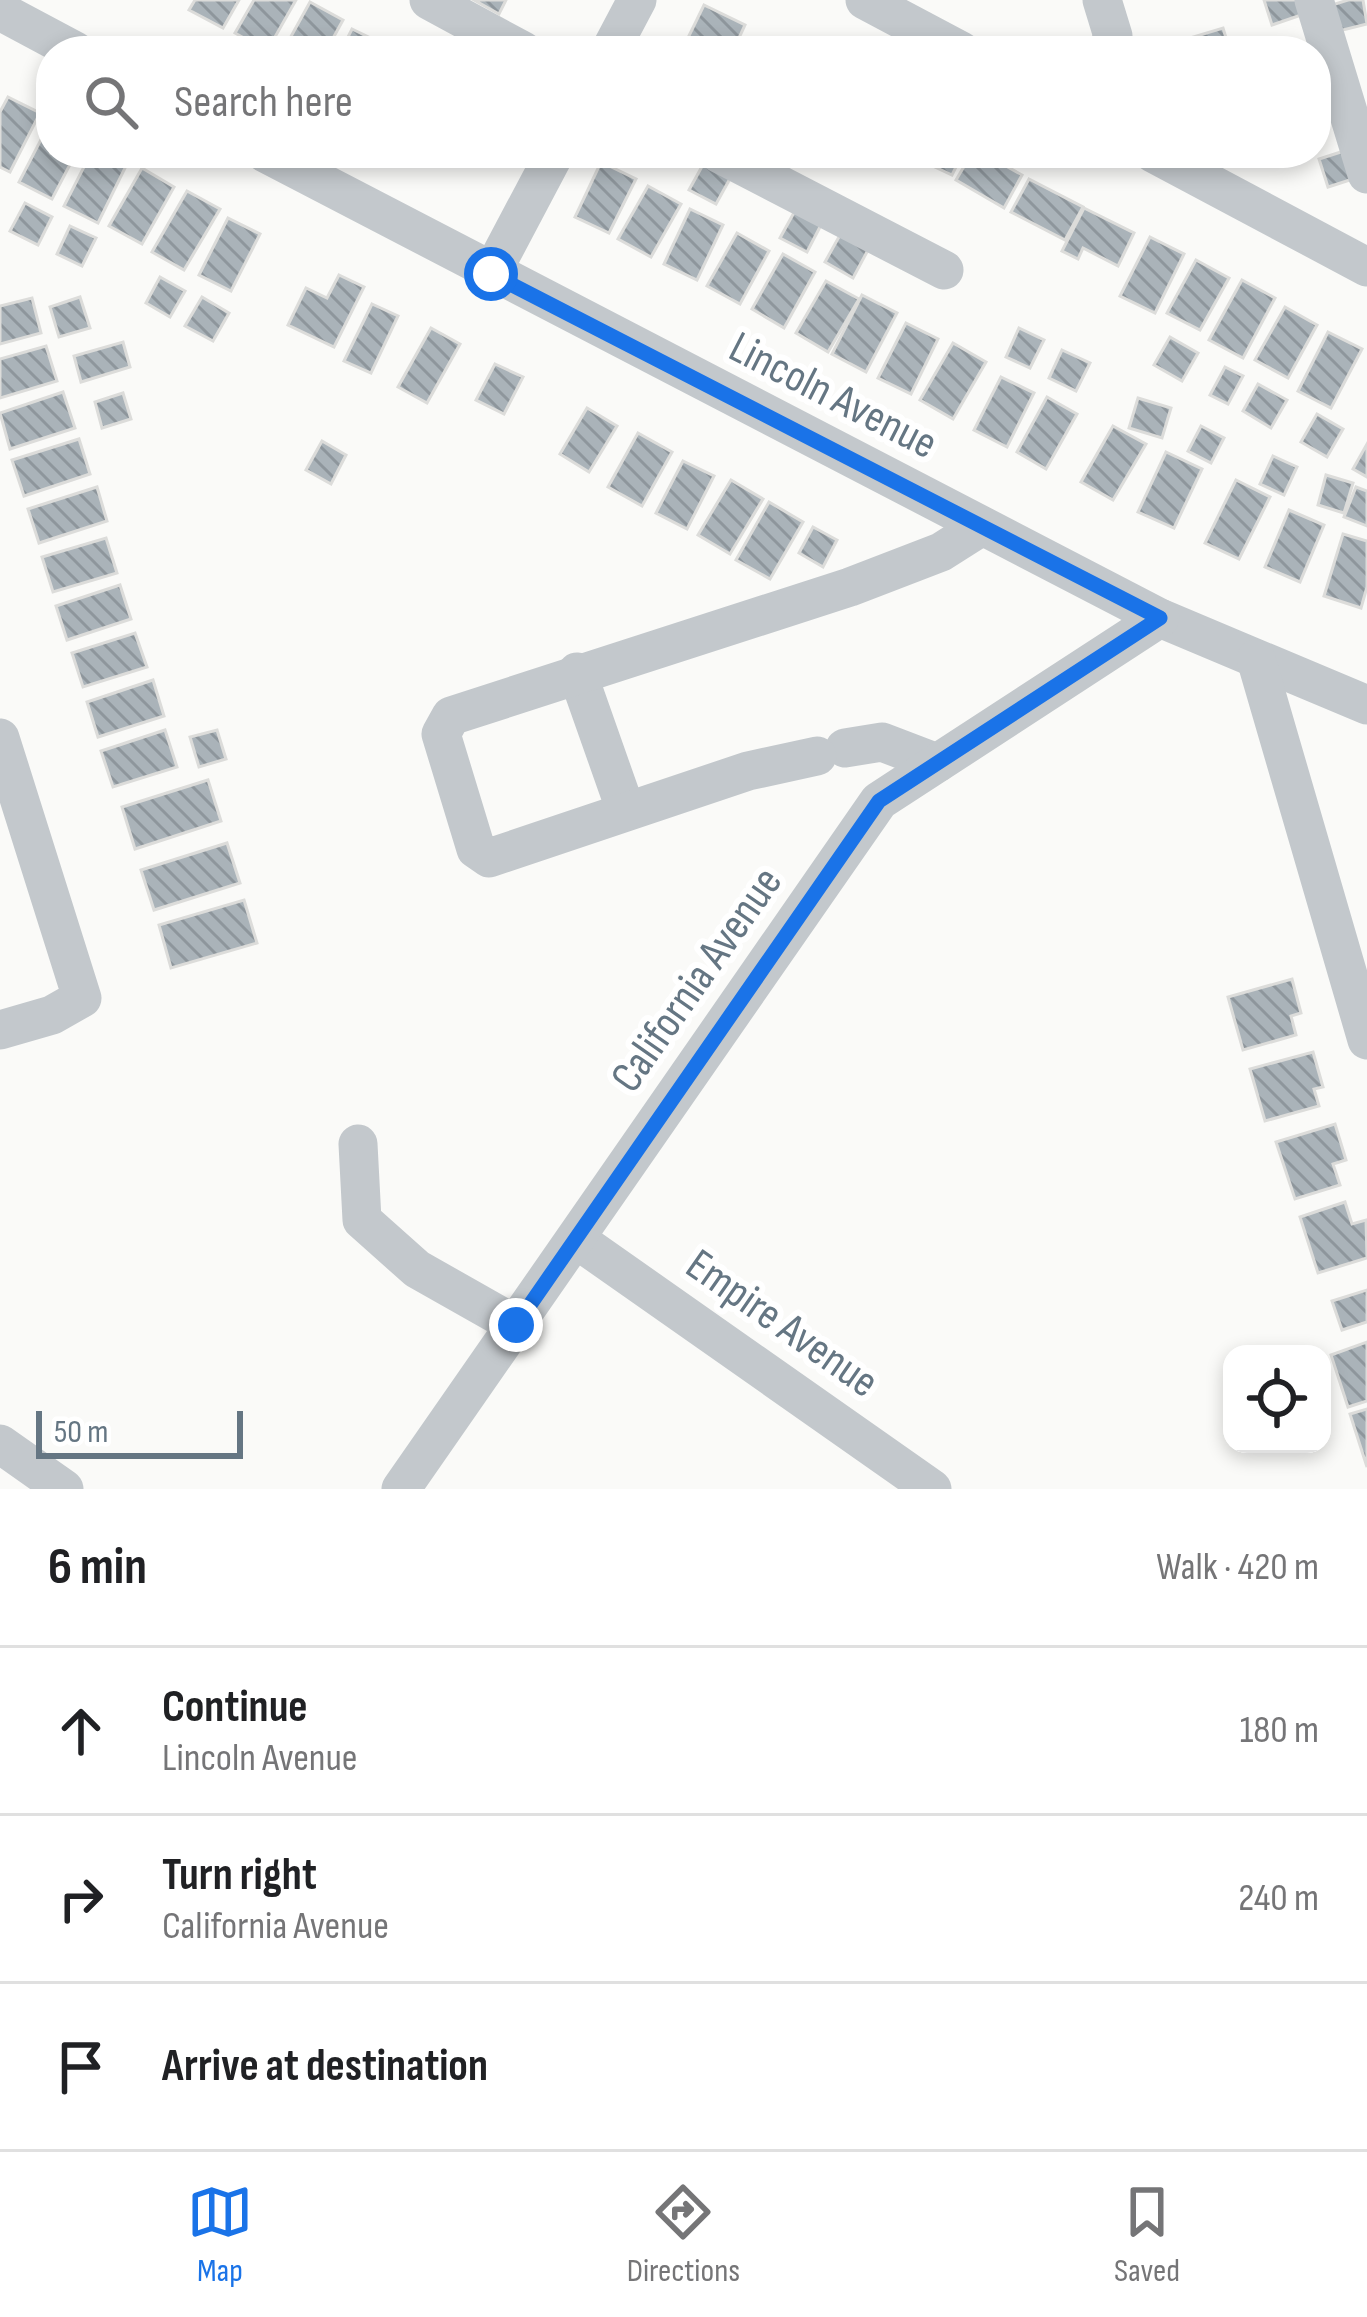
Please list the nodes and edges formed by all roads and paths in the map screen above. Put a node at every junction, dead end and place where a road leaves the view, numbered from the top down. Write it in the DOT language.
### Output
graph roads {
  1 [pos="429,0"];
  2 [pos="637,0"];
  3 [pos="1102,0"];
  4 [pos="1314,0"];
  5 [pos="874,3"];
  6 [pos="0,11"];
  7 [pos="46,36"];
  8 [pos="495,36"];
  9 [pos="618,36"];
  10 [pos="934,36"];
  11 [pos="1113,36"];
  12 [pos="1325,36"];
  13 [pos="1331,55"];
  14 [pos="293,168"];
  15 [pos="547,168"];
  16 [pos="747,168"];
  17 [pos="1181,168"];
  18 [pos="1367,173"];
  19 [pos="1367,267"];
  20 [pos="944,270"];
  21 [pos="491,274"];
  22 [pos="982,526"];
  23 [pos="1160,618"];
  24 [pos="1256,659"];
  25 [pos="577,672"];
  26 [pos="1367,705"];
  27 [pos="1,744"];
  28 [pos="937,763"];
  29 [pos="626,812"];
  30 [pos="1364,1022"];
  31 [pos="0,1030"];
  32 [pos="358,1144"];
  33 [pos="576,1239"];
  34 [pos="516,1325"];
  35 [pos="0,1444"];
  36 [pos="64,1489"];
  37 [pos="401,1489"];
  38 [pos="932,1489"];
  1 -- 8 [label="street"];
  2 -- 9 [label="street"];
  3 -- 11 [label="street"];
  4 -- 12 [label="street"];
  5 -- 10 [label="street"];
  6 -- 7 [label="street"];
  13 -- 18 [label="street"];
  14 -- 21 [label="street, Lincoln Avenue"];
  15 -- 21 [label="street"];
  16 -- 20 [label="street"];
  17 -- 19 [label="street"];
  21 -- 22 [label="street, Lincoln Avenue"];
  22 -- 23 [label="street, Lincoln Avenue"];
  22 -- 25 [label="street"];
  23 -- 24 [label="street, Lincoln Avenue"];
  23 -- 28 [label="street, California Avenue"];
  24 -- 26 [label="street, Lincoln Avenue"];
  24 -- 30 [label="street"];
  25 -- 29 [label="street"];
  25 -- 29 [label="street"];
  27 -- 31 [label="street"];
  28 -- 29 [label="street"];
  28 -- 33 [label="street, California Avenue"];
  32 -- 34 [label="street"];
  33 -- 34 [label="street, California Avenue"];
  33 -- 38 [label="street, Empire Avenue"];
  34 -- 37 [label="street, California Avenue"];
  35 -- 36 [label="street"];
}
